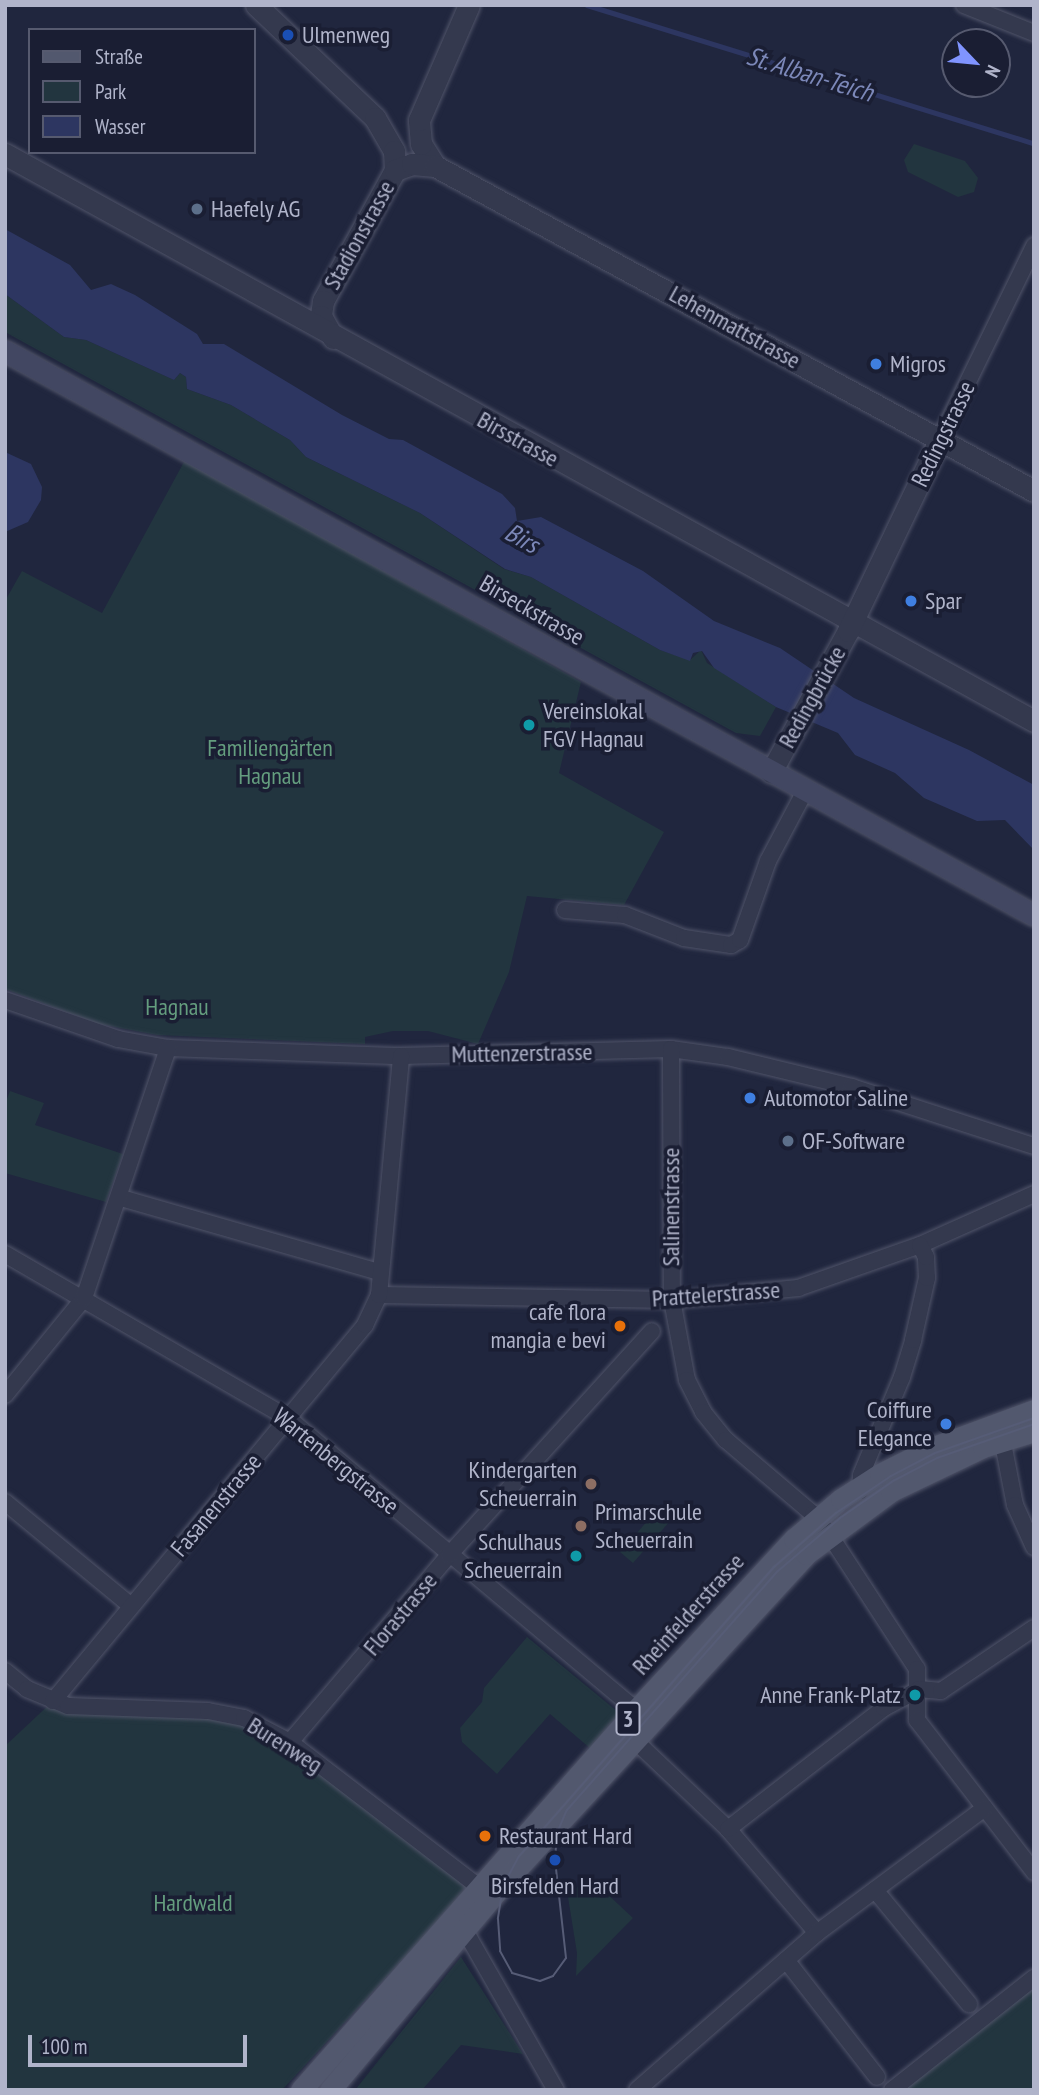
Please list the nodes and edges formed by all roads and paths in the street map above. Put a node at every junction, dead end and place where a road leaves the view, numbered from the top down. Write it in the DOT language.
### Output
graph roads {
  1 [pos="257,5"];
  2 [pos="469,5"];
  3 [pos="964,5"];
  4 [pos="1034,33"];
  5 [pos="375,118"];
  6 [pos="419,120"];
  7 [pos="5,154"];
  8 [pos="435,166"];
  9 [pos="395,170"];
  10 [pos="1034,246"];
  11 [pos="323,301"];
  12 [pos="284,307"];
  13 [pos="333,338"];
  14 [pos="5,351"];
  15 [pos="940,439"];
  16 [pos="1034,491"];
  17 [pos="848,632"];
  18 [pos="1034,721"];
  19 [pos="775,764"];
  20 [pos="805,791"];
  21 [pos="565,910"];
  22 [pos="1034,915"];
  23 [pos="5,1000"];
  24 [pos="168,1048"];
  25 [pos="671,1049"];
  26 [pos="401,1056"];
  27 [pos="1034,1146"];
  28 [pos="1034,1194"];
  29 [pos="121,1198"];
  30 [pos="920,1245"];
  31 [pos="5,1254"];
  32 [pos="379,1272"];
  33 [pos="379,1295"];
  34 [pos="84,1298"];
  35 [pos="672,1300"];
  36 [pos="652,1331"];
  37 [pos="5,1395"];
  38 [pos="1034,1410"];
  39 [pos="288,1418"];
  40 [pos="1000,1431"];
  41 [pos="1034,1431"];
  42 [pos="864,1496"];
  43 [pos="5,1502"];
  44 [pos="824,1526"];
  45 [pos="1034,1547"];
  46 [pos="449,1555"];
  47 [pos="131,1606"];
  48 [pos="1034,1628"];
  49 [pos="5,1671"];
  50 [pos="919,1689"];
  51 [pos="54,1701"];
  52 [pos="636,1710"];
  53 [pos="627,1733"];
  54 [pos="290,1742"];
  55 [pos="985,1808"];
  56 [pos="729,1829"];
  57 [pos="1034,1872"];
  58 [pos="875,1890"];
  59 [pos="486,1892"];
  60 [pos="459,1921"];
  61 [pos="817,1933"];
  62 [pos="786,1960"];
  63 [pos="1034,1978"];
  64 [pos="969,2004"];
  65 [pos="877,2077"];
  66 [pos="301,2090"];
  67 [pos="330,2090"];
  68 [pos="556,2090"];
  69 [pos="637,2090"];
  70 [pos="892,2090"];
  1 -- 5 [label="street"];
  2 -- 6 [label="street"];
  3 -- 4 [label="street"];
  5 -- 6 [label="street"];
  5 -- 9 [label="street"];
  6 -- 8 [label="street"];
  7 -- 12 [label="street, Birsstrasse"];
  8 -- 9 [label="street"];
  8 -- 15 [label="street, Lehenmattstrasse"];
  9 -- 11 [label="street, Stadionstrasse"];
  10 -- 15 [label="street, Redingstrasse"];
  11 -- 12 [label="street, Stadionstrasse"];
  11 -- 13 [label="street, Stadionstrasse"];
  12 -- 13 [label="street, Birsstrasse"];
  13 -- 17 [label="street, Birsstrasse"];
  14 -- 19 [label="main road, Birseckstrasse"];
  15 -- 16 [label="street, Lehenmattstrasse"];
  15 -- 17 [label="street, Redingstrasse"];
  17 -- 18 [label="street, Birsstrasse"];
  17 -- 19 [label="street, Redingbrücke"];
  19 -- 20 [label="main road, Birseckstrasse"];
  20 -- 21 [label="street"];
  20 -- 22 [label="main road, Birseckstrasse"];
  23 -- 24 [label="street, Muttenzerstrasse"];
  24 -- 26 [label="street, Muttenzerstrasse"];
  24 -- 29 [label="street"];
  25 -- 26 [label="street, Muttenzerstrasse"];
  25 -- 27 [label="street, Muttenzerstrasse"];
  25 -- 35 [label="street, Salinenstrasse"];
  26 -- 32 [label="street, Fasanenstrasse"];
  28 -- 30 [label="street, Prattelerstrasse"];
  29 -- 32 [label="street"];
  29 -- 34 [label="street"];
  30 -- 35 [label="street, Prattelerstrasse"];
  30 -- 42 [label="street"];
  31 -- 34 [label="street, Wartenbergstrasse"];
  32 -- 33 [label="street, Fasanenstrasse"];
  33 -- 35 [label="street, Prattelerstrasse"];
  33 -- 39 [label="street, Fasanenstrasse"];
  34 -- 37 [label="street"];
  34 -- 39 [label="street, Wartenbergstrasse"];
  35 -- 44 [label="street, Salinenstrasse"];
  36 -- 46 [label="street, Florastrasse"];
  38 -- 40 [label="main road, Rheinfelderstrasse / 3"];
  39 -- 46 [label="street, Wartenbergstrasse"];
  39 -- 47 [label="street, Fasanenstrasse"];
  40 -- 41 [label="main road, Rheinfelderstrasse / 3"];
  40 -- 42 [label="main road, Rheinfelderstrasse / 3"];
  40 -- 45 [label="street"];
  42 -- 44 [label="main road, Rheinfelderstrasse / 3"];
  43 -- 47 [label="street"];
  44 -- 50 [label="street, Salinenstrasse"];
  44 -- 52 [label="main road, Rheinfelderstrasse / 3"];
  44 -- 53 [label="main road, Rheinfelderstrasse / 3"];
  46 -- 52 [label="street, Wartenbergstrasse"];
  46 -- 54 [label="street, Florastrasse"];
  47 -- 51 [label="street, Fasanenstrasse"];
  48 -- 50 [label="street"];
  49 -- 51 [label="street, Burenweg"];
  50 -- 55 [label="street, Salinenstrasse"];
  50 -- 56 [label="street"];
  51 -- 54 [label="street, Burenweg"];
  52 -- 53 [label="main road, Rheinfelderstrasse / 3"];
  53 -- 56 [label="street"];
  53 -- 59 [label="main road, Rheinfelderstrasse / 3"];
  54 -- 59 [label="street, Burenweg"];
  55 -- 57 [label="street, Salinenstrasse"];
  55 -- 58 [label="street"];
  56 -- 61 [label="street"];
  58 -- 61 [label="street"];
  58 -- 64 [label="street"];
  59 -- 60 [label="main road, Rheinfelderstrasse / 3"];
  60 -- 66 [label="main road, Rheinfelderstrasse / 3"];
  60 -- 67 [label="main road, Rheinfelderstrasse / 3"];
  60 -- 68 [label="street"];
  61 -- 62 [label="street"];
  62 -- 65 [label="street"];
  62 -- 69 [label="street"];
  63 -- 70 [label="street"];
}
